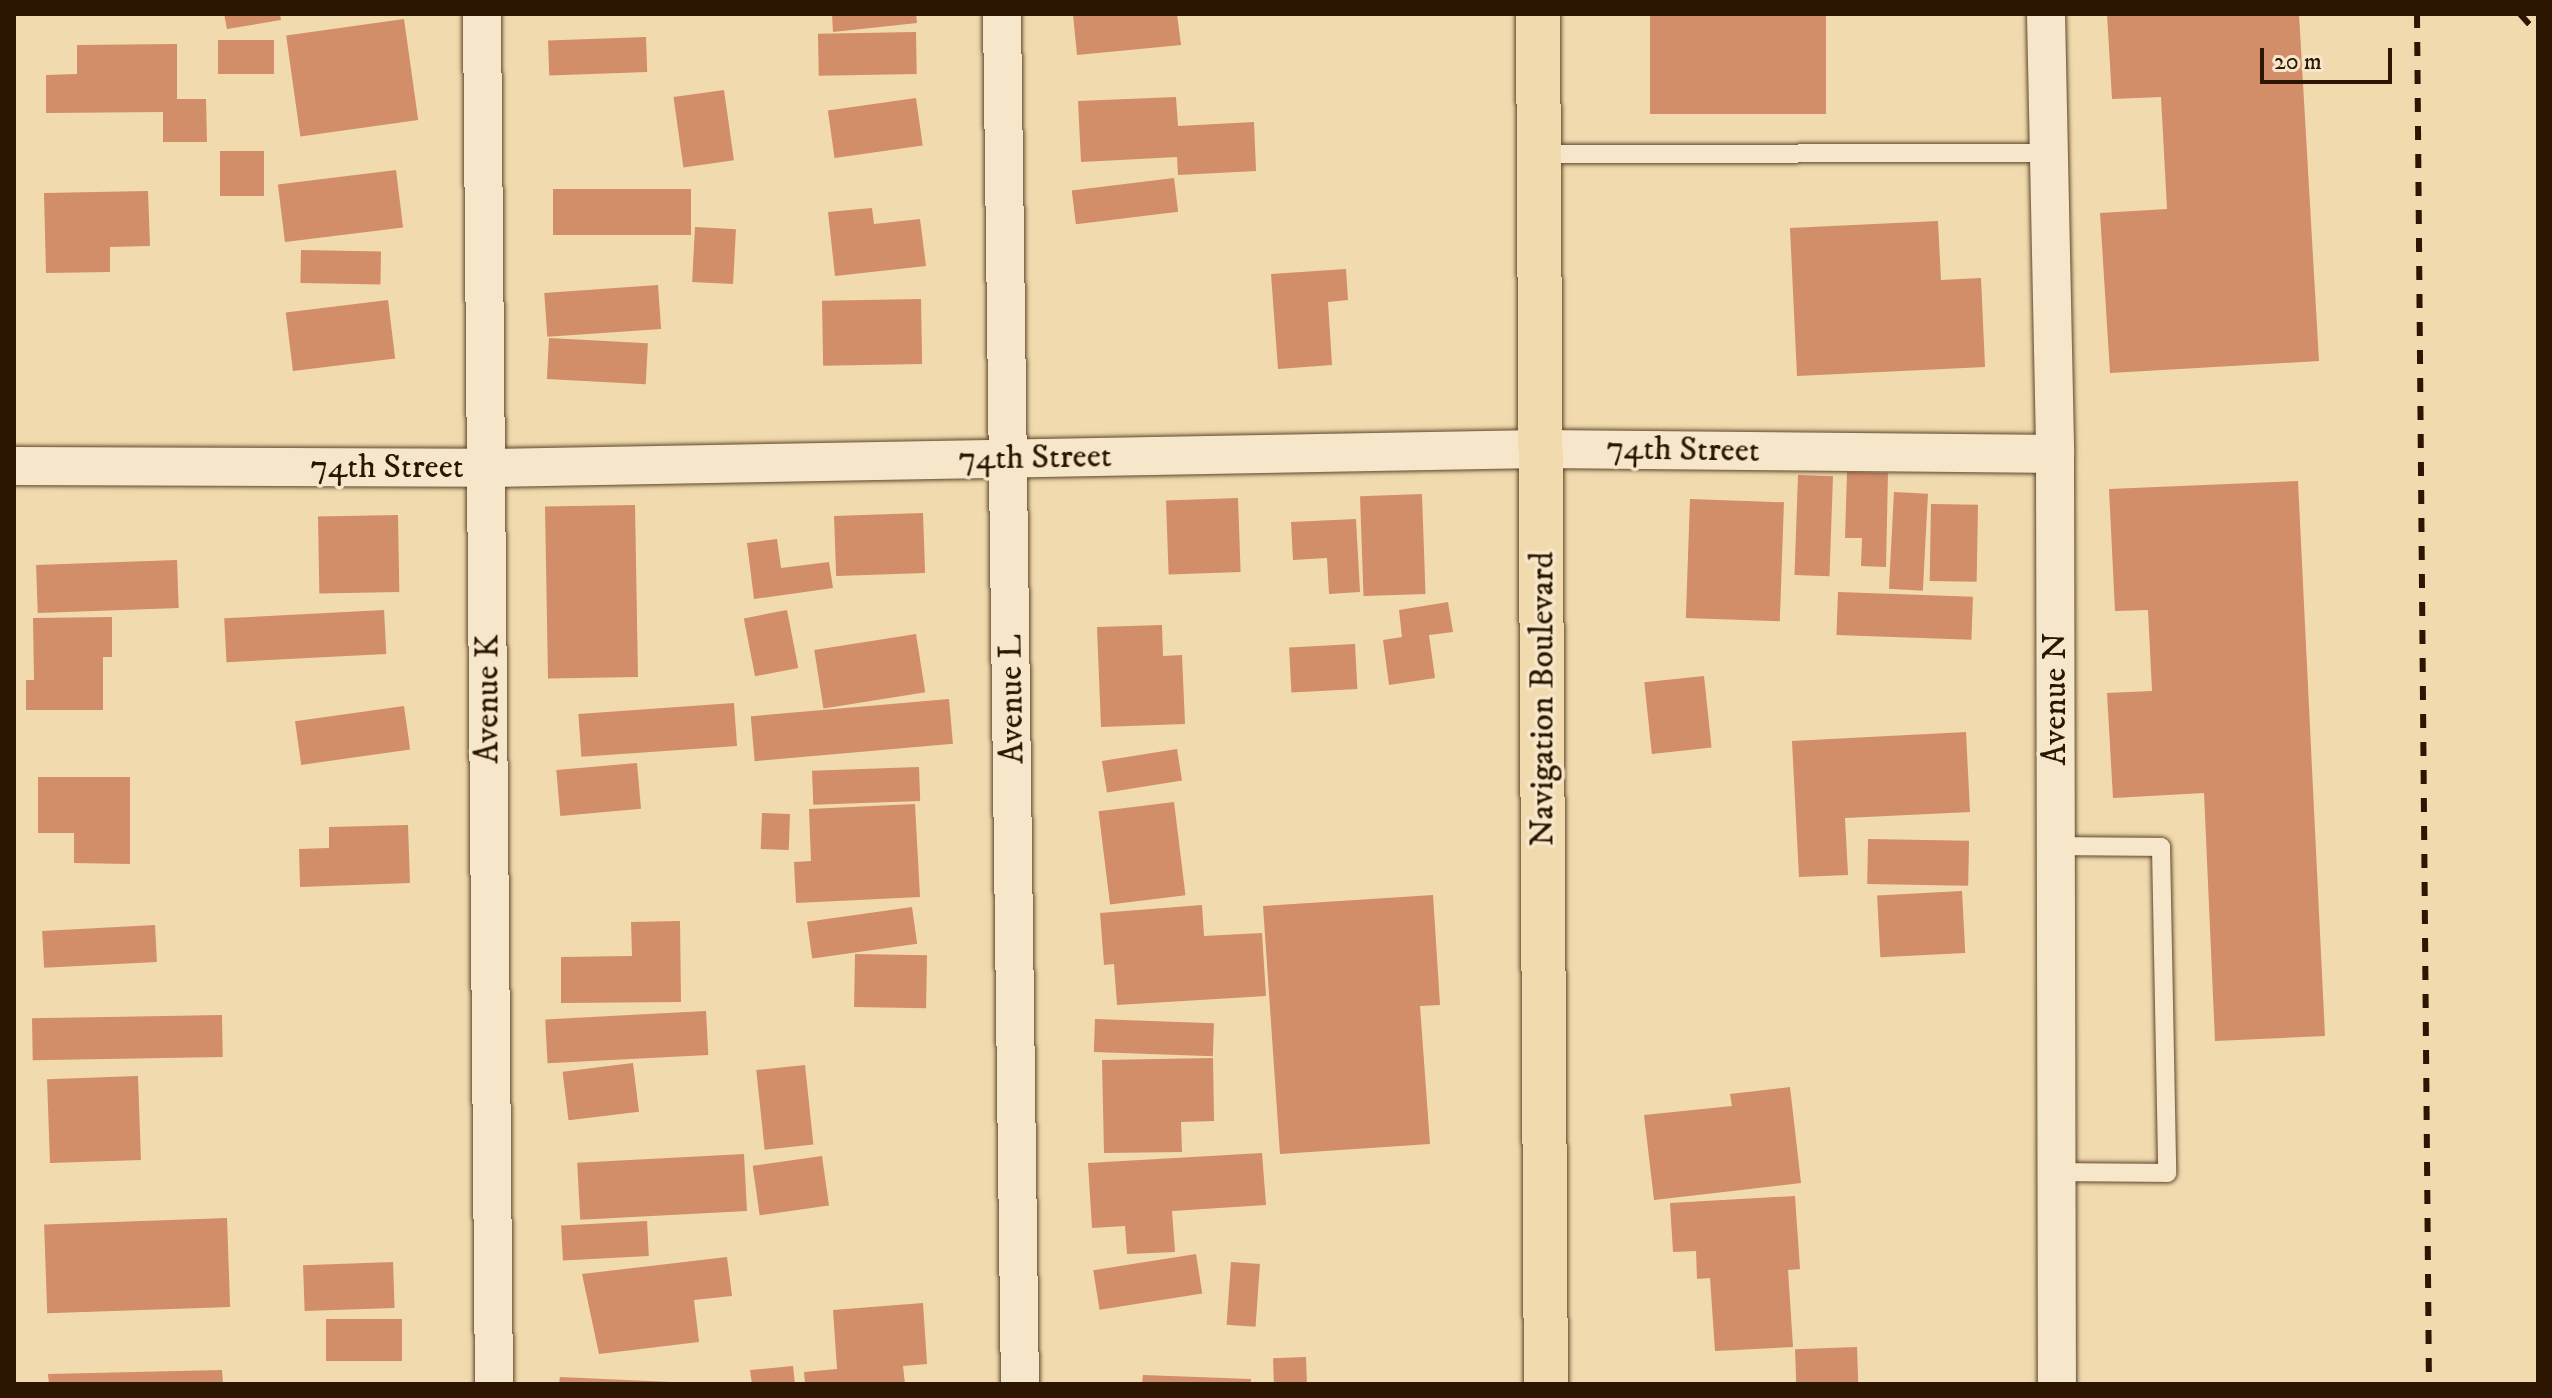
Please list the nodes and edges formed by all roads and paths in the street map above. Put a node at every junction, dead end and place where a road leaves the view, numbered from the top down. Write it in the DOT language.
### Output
graph roads {
  1 [pos="482,14"];
  2 [pos="1002,14"];
  3 [pos="1538,14"];
  4 [pos="2046,14"];
  5 [pos="2048,153"];
  6 [pos="1539,154"];
  7 [pos="1541,449"];
  8 [pos="2055,454"];
  9 [pos="1009,458"];
  10 [pos="14,466"];
  11 [pos="486,468"];
  12 [pos="2056,846"];
  13 [pos="2056,1172"];
  14 [pos="494,1384"];
  15 [pos="1020,1384"];
  16 [pos="1546,1384"];
  17 [pos="2057,1384"];
  1 -- 11 [label="street, Avenue K"];
  2 -- 9 [label="street, Avenue L"];
  3 -- 6 [label="main road, Navigation Boulevard"];
  4 -- 5 [label="street, Avenue N"];
  5 -- 6 [label="lane"];
  5 -- 8 [label="street, Avenue N"];
  6 -- 7 [label="main road, Navigation Boulevard"];
  7 -- 8 [label="street, 74th Street"];
  7 -- 9 [label="street, 74th Street"];
  7 -- 16 [label="main road, Navigation Boulevard"];
  8 -- 12 [label="street, Avenue N"];
  9 -- 11 [label="street, 74th Street"];
  9 -- 15 [label="street, Avenue L"];
  10 -- 11 [label="street, 74th Street"];
  11 -- 14 [label="street, Avenue K"];
  12 -- 13 [label="street, Avenue N"];
  12 -- 13 [label="lane"];
  13 -- 17 [label="street, Avenue N"];
}
